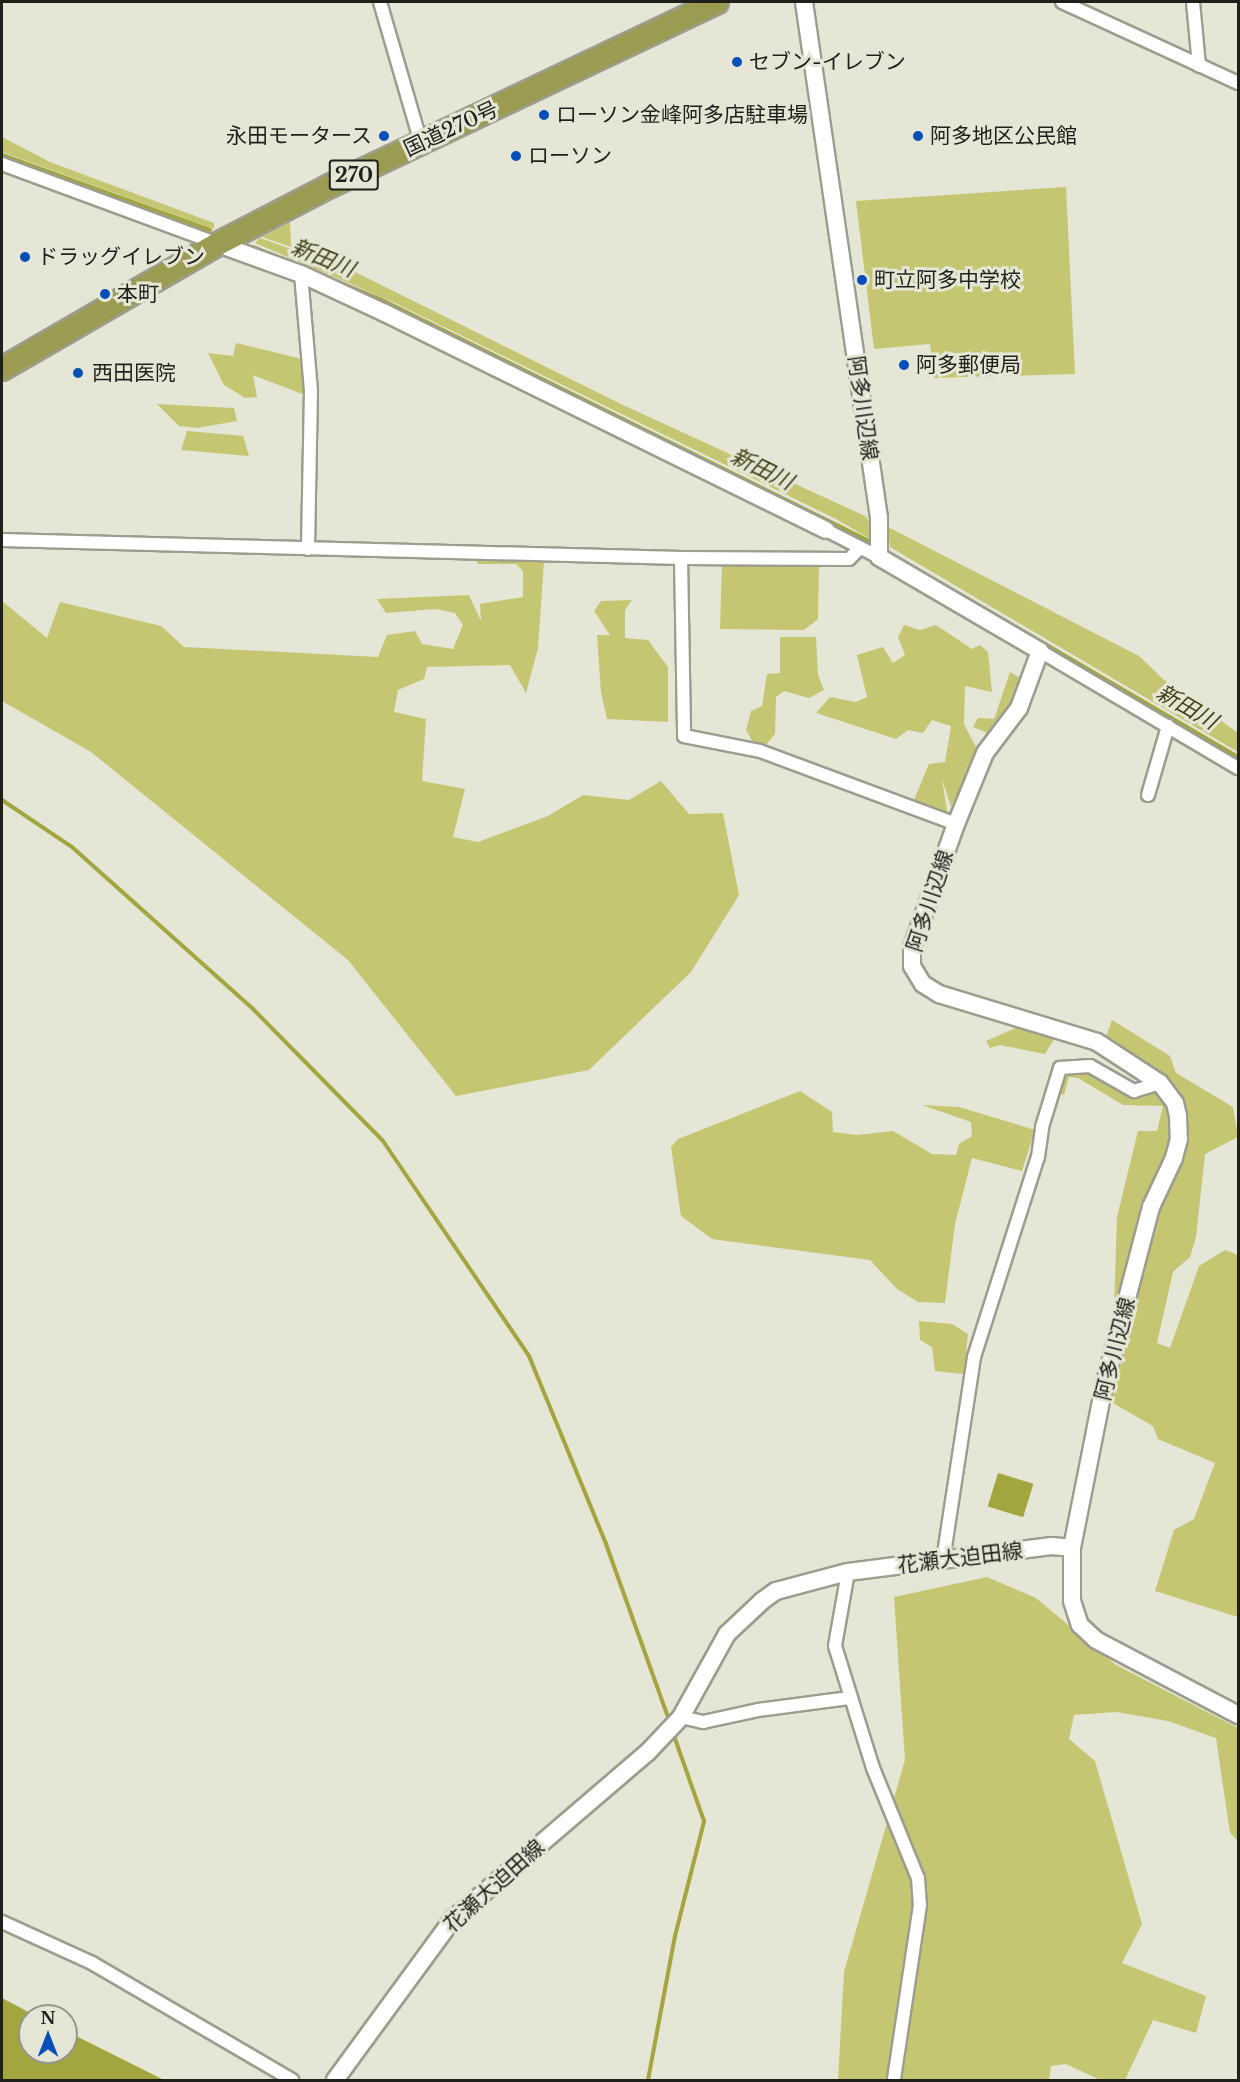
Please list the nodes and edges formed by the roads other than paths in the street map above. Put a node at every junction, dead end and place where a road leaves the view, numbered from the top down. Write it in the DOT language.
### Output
graph roads {
  1 [pos="380,2"];
  2 [pos="717,2"];
  3 [pos="804,2"];
  4 [pos="1062,2"];
  5 [pos="1193,2"];
  6 [pos="1199,66"];
  7 [pos="1239,83"];
  8 [pos="421,143"];
  9 [pos="2,164"];
  10 [pos="218,244"];
  11 [pos="301,274"];
  12 [pos="2,369"];
  13 [pos="826,530"];
  14 [pos="2,540"];
  15 [pos="860,548"];
  16 [pos="308,549"];
  17 [pos="880,551"];
  18 [pos="681,558"];
  19 [pos="1040,651"];
  20 [pos="1168,726"];
  21 [pos="1239,768"];
  22 [pos="1148,795"];
  23 [pos="956,824"];
  24 [pos="1160,1083"];
  25 [pos="1072,1548"];
  26 [pos="943,1560"];
  27 [pos="848,1572"];
  28 [pos="849,1698"];
  29 [pos="1239,1714"];
  30 [pos="681,1717"];
  31 [pos="2,1922"];
  32 [pos="292,2080"];
  33 [pos="335,2080"];
  34 [pos="894,2080"];
  1 -- 8 [label="street"];
  2 -- 8 [label="highway, 国道270号 / 270"];
  3 -- 17 [label="main road, 阿多川辺線"];
  4 -- 6 [label="street"];
  5 -- 6 [label="street"];
  6 -- 7 [label="street"];
  8 -- 10 [label="highway, 国道270号 / 270"];
  9 -- 10 [label="street"];
  10 -- 11 [label="main road"];
  10 -- 12 [label="highway, 国道270号 / 270"];
  11 -- 13 [label="main road"];
  11 -- 16 [label="street"];
  13 -- 15 [label="street"];
  14 -- 16 [label="street"];
  15 -- 17 [label="street"];
  15 -- 18 [label="street"];
  16 -- 18 [label="street"];
  17 -- 19 [label="main road"];
  18 -- 23 [label="street"];
  19 -- 20 [label="street"];
  19 -- 23 [label="main road, 阿多川辺線"];
  20 -- 21 [label="street"];
  20 -- 22 [label="street"];
  23 -- 24 [label="main road, 阿多川辺線"];
  24 -- 25 [label="main road, 阿多川辺線"];
  24 -- 26 [label="street"];
  25 -- 26 [label="main road, 花瀬大迫田線"];
  25 -- 29 [label="main road, 阿多川辺線"];
  26 -- 27 [label="main road, 花瀬大迫田線"];
  27 -- 28 [label="street"];
  27 -- 30 [label="main road, 花瀬大迫田線"];
  28 -- 30 [label="street"];
  28 -- 34 [label="street"];
  30 -- 33 [label="main road, 花瀬大迫田線"];
  31 -- 32 [label="street"];
}
